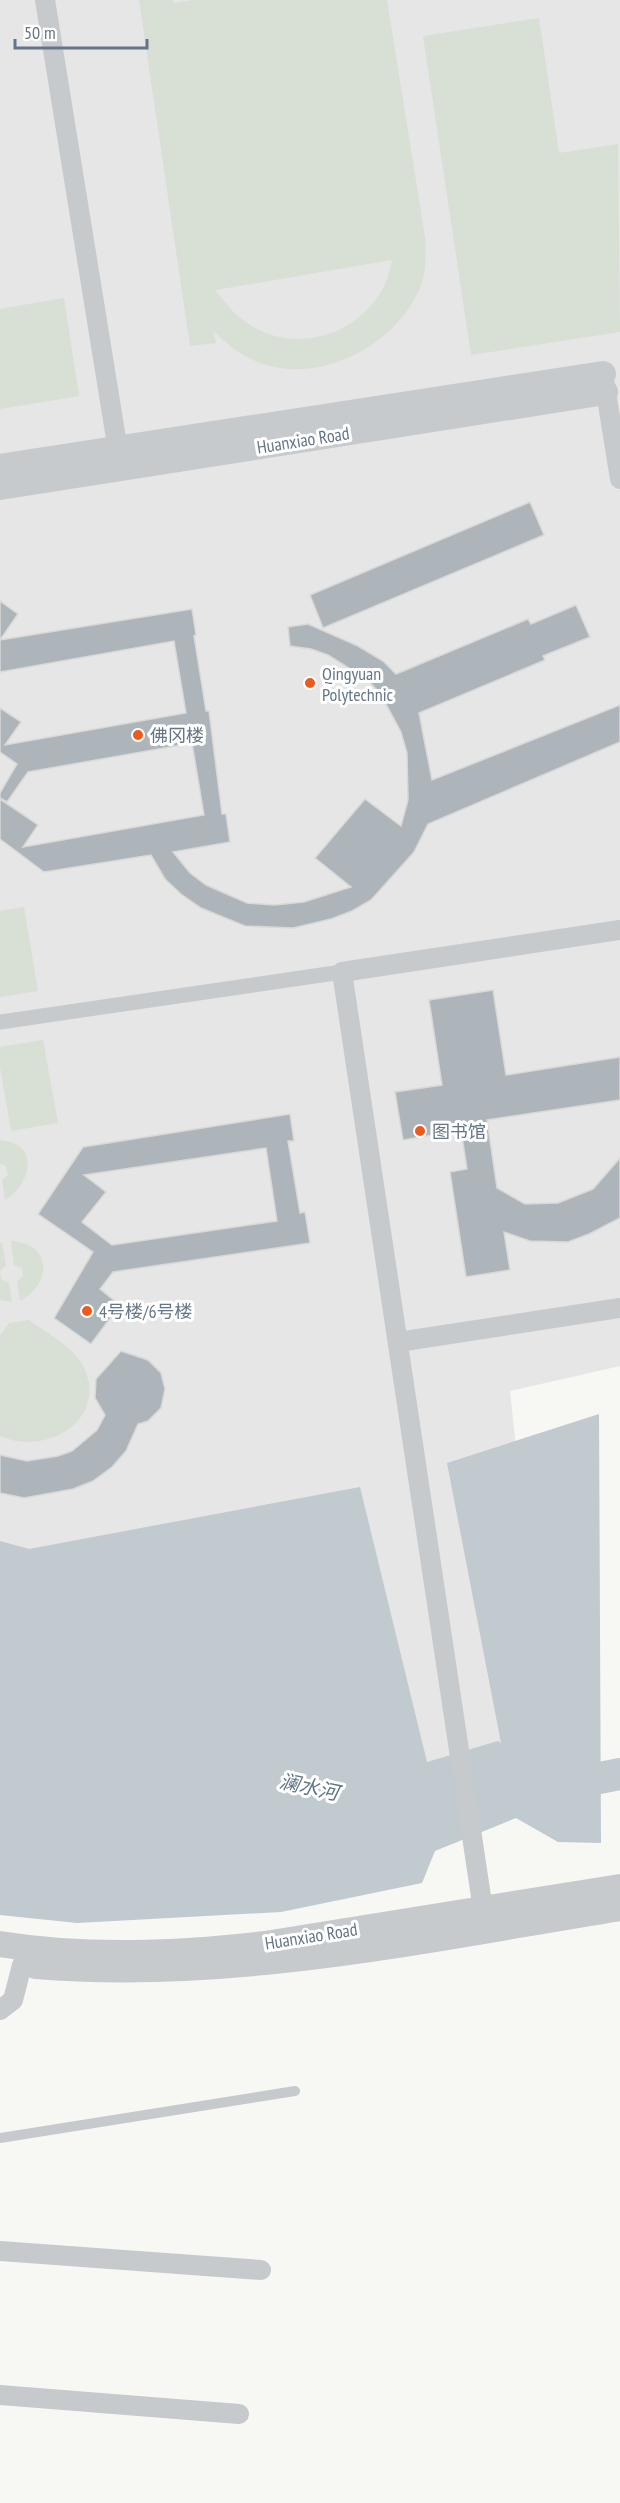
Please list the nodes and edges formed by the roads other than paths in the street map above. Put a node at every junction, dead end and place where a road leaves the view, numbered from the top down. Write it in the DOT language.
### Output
graph roads {
  1 [pos="45,0"];
  2 [pos="604,383"];
  3 [pos="119,459"];
  4 [pos="0,468"];
  5 [pos="620,480"];
  6 [pos="0,487"];
  7 [pos="620,930"];
  8 [pos="342,972"];
  9 [pos="0,1022"];
  10 [pos="620,1308"];
  11 [pos="398,1342"];
  12 [pos="620,1887"];
  13 [pos="620,1908"];
  14 [pos="484,1919"];
  15 [pos="0,1944"];
  16 [pos="11,1963"];
  17 [pos="0,2010"];
  18 [pos="295,2091"];
  19 [pos="0,2138"];
  20 [pos="0,2251"];
  21 [pos="261,2270"];
  22 [pos="0,2395"];
  23 [pos="239,2414"];
  1 -- 3 [label="street"];
  2 -- 3 [label="street, Huanxiao Road"];
  2 -- 5 [label="street"];
  3 -- 4 [label="street, Huanxiao Road"];
  3 -- 6 [label="street, Huanxiao Road"];
  7 -- 8 [label="street"];
  8 -- 9 [label="street"];
  8 -- 11 [label="street"];
  10 -- 11 [label="street"];
  11 -- 14 [label="street"];
  12 -- 14 [label="street, Huanxiao Road"];
  13 -- 14 [label="street, Huanxiao Road"];
  14 -- 15 [label="street, Huanxiao Road"];
  14 -- 16 [label="street, Huanxiao Road"];
  16 -- 17 [label="street"];
  18 -- 19 [label="lane"];
  20 -- 21 [label="street"];
  22 -- 23 [label="street"];
}
